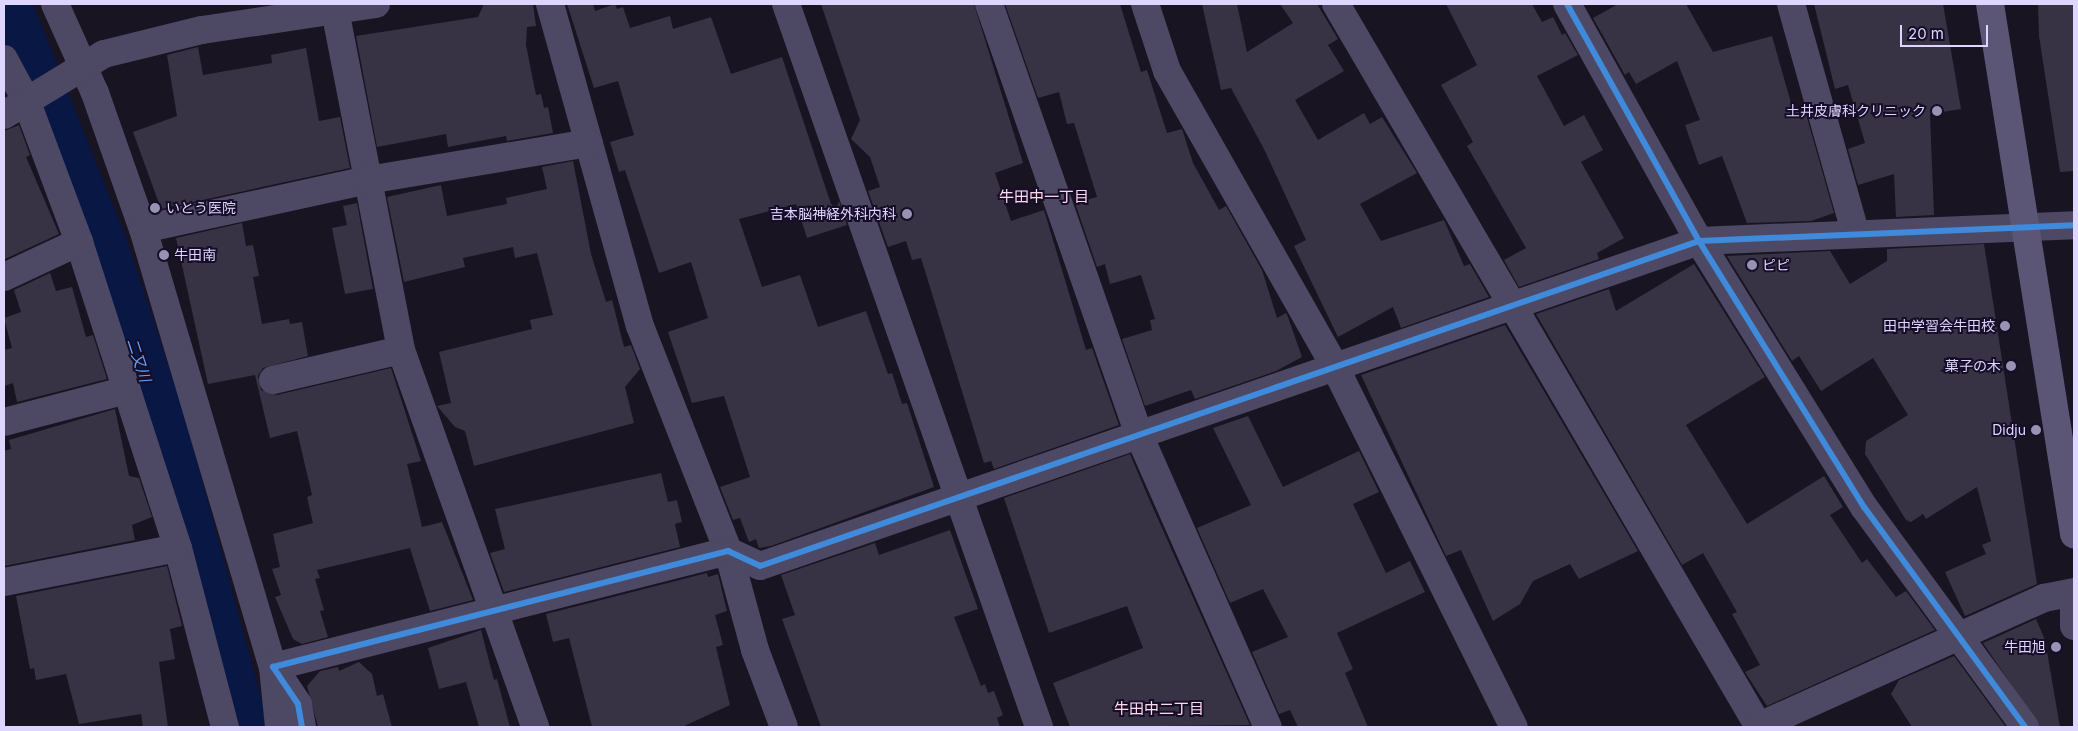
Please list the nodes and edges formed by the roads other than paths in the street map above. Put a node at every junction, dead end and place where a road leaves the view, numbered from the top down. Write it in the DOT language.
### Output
graph roads {
  1 [pos="55,4"];
  2 [pos="376,4"];
  3 [pos="550,4"];
  4 [pos="786,4"];
  5 [pos="989,4"];
  6 [pos="1145,4"];
  7 [pos="1336,4"];
  8 [pos="1567,4"];
  9 [pos="1791,4"];
  10 [pos="1990,4"];
  11 [pos="335,10"];
  12 [pos="4,59"];
  13 [pos="78,69"];
  14 [pos="32,96"];
  15 [pos="4,115"];
  16 [pos="589,144"];
  17 [pos="368,180"];
  18 [pos="2074,225"];
  19 [pos="2026,226"];
  20 [pos="143,229"];
  21 [pos="1855,231"];
  22 [pos="1699,241"];
  23 [pos="79,242"];
  24 [pos="4,277"];
  25 [pos="1513,305"];
  26 [pos="401,350"];
  27 [pos="1335,367"];
  28 [pos="273,380"];
  29 [pos="127,390"];
  30 [pos="4,422"];
  31 [pos="1139,435"];
  32 [pos="957,497"];
  33 [pos="2074,534"];
  34 [pos="178,548"];
  35 [pos="728,551"];
  36 [pos="4,582"];
  37 [pos="2074,592"];
  38 [pos="2074,608"];
  39 [pos="493,614"];
  40 [pos="2074,626"];
  41 [pos="1957,635"];
  42 [pos="273,668"];
  43 [pos="225,727"];
  44 [pos="279,727"];
  45 [pos="302,727"];
  46 [pos="535,727"];
  47 [pos="784,727"];
  48 [pos="1039,727"];
  49 [pos="1268,727"];
  50 [pos="1514,727"];
  51 [pos="1758,727"];
  52 [pos="2026,727"];
  1 -- 13 [label="street"];
  2 -- 11 [label="street"];
  3 -- 16 [label="street"];
  4 -- 32 [label="street"];
  5 -- 31 [label="street"];
  6 -- 27 [label="street"];
  7 -- 25 [label="street"];
  8 -- 22 [label="street"];
  9 -- 21 [label="street"];
  10 -- 19 [label="street"];
  11 -- 13 [label="street"];
  11 -- 17 [label="street"];
  12 -- 14 [label="street"];
  13 -- 14 [label="street"];
  13 -- 20 [label="street"];
  14 -- 15 [label="street"];
  14 -- 23 [label="street"];
  16 -- 17 [label="street"];
  16 -- 35 [label="street"];
  17 -- 20 [label="street"];
  17 -- 26 [label="street"];
  18 -- 19 [label="street"];
  19 -- 21 [label="street"];
  19 -- 33 [label="street"];
  20 -- 42 [label="street"];
  21 -- 22 [label="street"];
  22 -- 25 [label="street"];
  22 -- 41 [label="street"];
  23 -- 24 [label="street"];
  23 -- 29 [label="street"];
  25 -- 27 [label="street"];
  25 -- 51 [label="street"];
  26 -- 28 [label="street"];
  26 -- 39 [label="street"];
  27 -- 31 [label="street"];
  27 -- 50 [label="street"];
  29 -- 30 [label="street"];
  29 -- 34 [label="street"];
  31 -- 32 [label="street"];
  31 -- 49 [label="street"];
  32 -- 35 [label="street"];
  32 -- 48 [label="street"];
  34 -- 36 [label="street"];
  34 -- 43 [label="street"];
  35 -- 39 [label="street"];
  35 -- 47 [label="street"];
  37 -- 41 [label="street"];
  38 -- 40 [label="street"];
  39 -- 42 [label="street"];
  39 -- 46 [label="street"];
  41 -- 51 [label="street"];
  41 -- 52 [label="street"];
  42 -- 44 [label="street"];
  42 -- 45 [label="street"];
}
